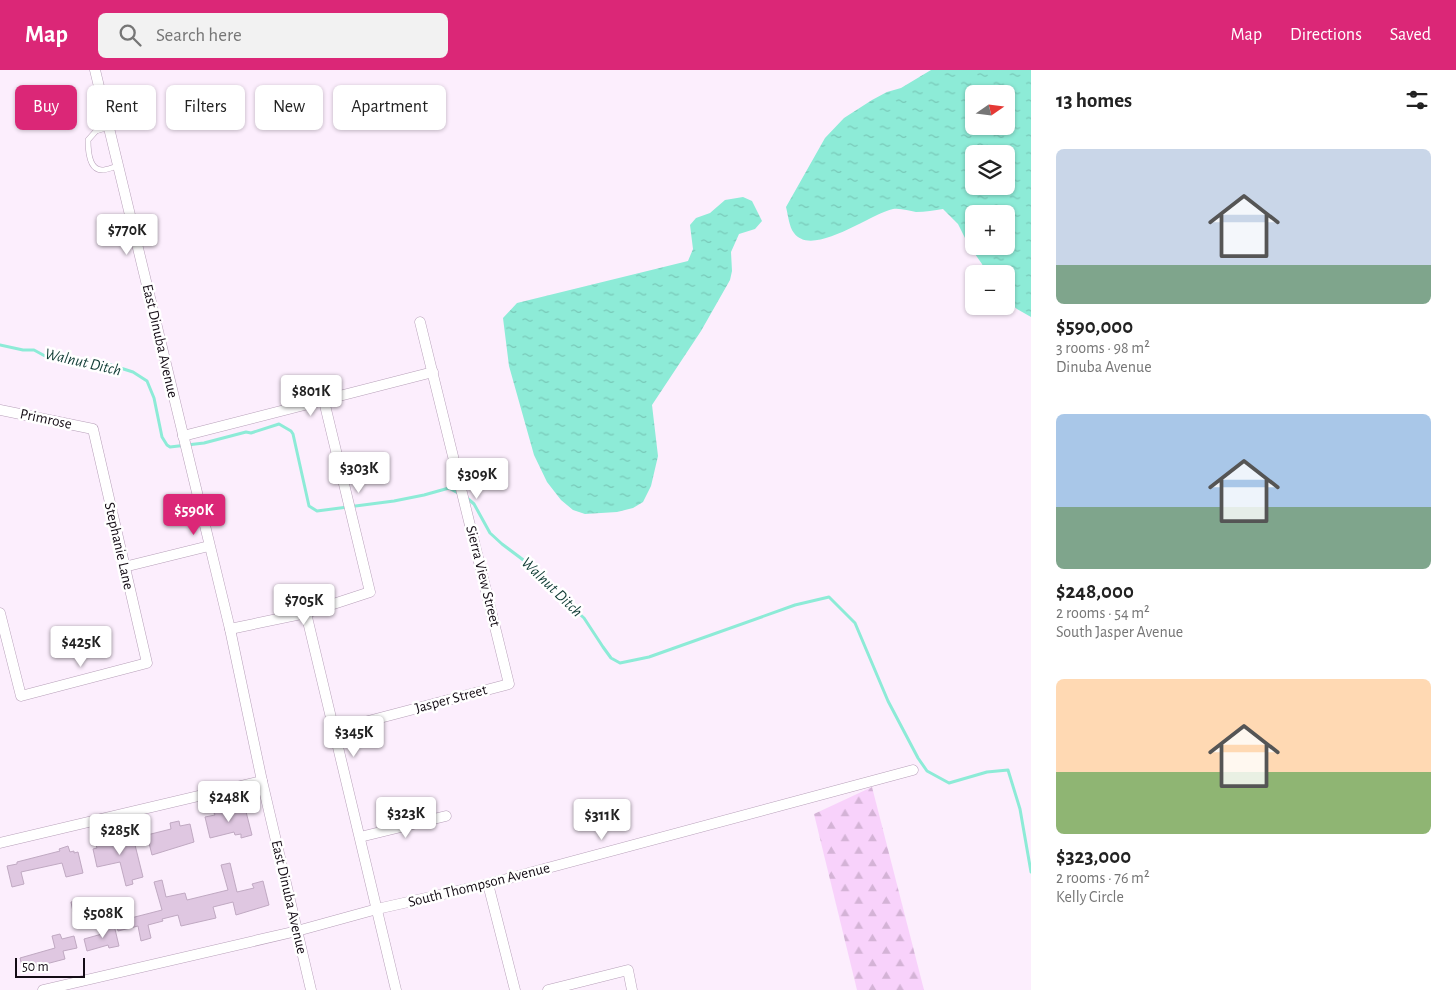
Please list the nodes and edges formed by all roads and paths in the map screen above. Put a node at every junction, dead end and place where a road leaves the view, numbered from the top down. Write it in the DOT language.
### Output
graph roads {
  1 [pos="95,70"];
  2 [pos="99,85"];
  3 [pos="99,130"];
  4 [pos="110,130"];
  5 [pos="119,166"];
  6 [pos="420,322"];
  7 [pos="433,372"];
  8 [pos="324,401"];
  9 [pos="0,410"];
  10 [pos="93,429"];
  11 [pos="183,436"];
  12 [pos="209,546"];
  13 [pos="124,567"];
  14 [pos="0,613"];
  15 [pos="306,613"];
  16 [pos="230,629"];
  17 [pos="509,684"];
  18 [pos="334,730"];
  19 [pos="913,770"];
  20 [pos="262,781"];
  21 [pos="446,816"];
  22 [pos="360,837"];
  23 [pos="0,843"];
  24 [pos="488,884"];
  25 [pos="377,909"];
  26 [pos="297,931"];
  27 [pos="86,985"];
  28 [pos="43,990"];
  29 [pos="312,990"];
  30 [pos="396,990"];
  31 [pos="515,990"];
  32 [pos="548,990"];
  33 [pos="632,990"];
  1 -- 2 [label="street, East Dinuba Avenue"];
  3 -- 5 [label="lane"];
  4 -- 5 [label="street, East Dinuba Avenue"];
  5 -- 11 [label="street, East Dinuba Avenue"];
  6 -- 7 [label="street, Sierra View Street"];
  7 -- 8 [label="street"];
  7 -- 17 [label="street, Sierra View Street"];
  8 -- 11 [label="street"];
  8 -- 15 [label="street"];
  9 -- 10 [label="street, Primrose"];
  10 -- 13 [label="street, Stephanie Lane"];
  11 -- 12 [label="street, East Dinuba Avenue"];
  12 -- 13 [label="street"];
  12 -- 16 [label="street, East Dinuba Avenue"];
  13 -- 14 [label="street, Stephanie Lane"];
  15 -- 16 [label="street"];
  15 -- 18 [label="street"];
  16 -- 20 [label="street, East Dinuba Avenue"];
  17 -- 18 [label="street, Jasper Street"];
  18 -- 22 [label="street"];
  19 -- 24 [label="street, South Thompson Avenue"];
  20 -- 23 [label="street"];
  20 -- 26 [label="street, East Dinuba Avenue"];
  21 -- 22 [label="street"];
  22 -- 25 [label="street"];
  24 -- 25 [label="street, South Thompson Avenue"];
  24 -- 31 [label="street"];
  25 -- 26 [label="street, South Thompson Avenue"];
  25 -- 30 [label="street"];
  26 -- 27 [label="street, South Thompson Avenue"];
  26 -- 29 [label="street, East Dinuba Avenue"];
  27 -- 28 [label="street, South Thompson Avenue"];
  32 -- 33 [label="street"];
}
